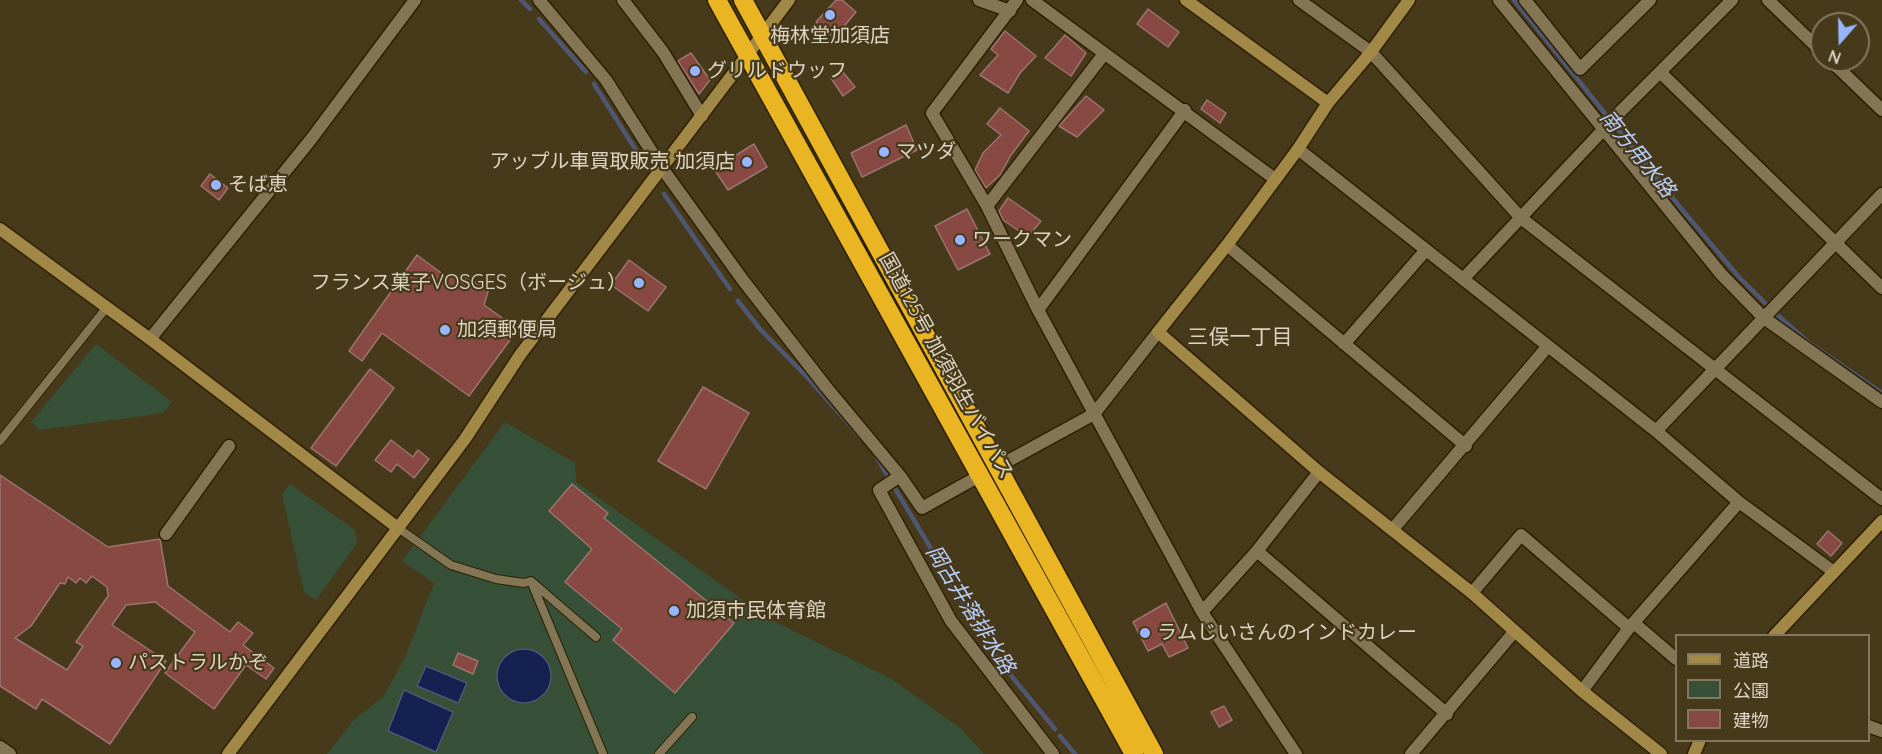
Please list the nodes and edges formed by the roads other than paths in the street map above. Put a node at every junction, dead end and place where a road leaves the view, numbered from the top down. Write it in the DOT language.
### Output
graph roads {
  1 [pos="415,0"];
  2 [pos="539,0"];
  3 [pos="624,0"];
  4 [pos="717,0"];
  5 [pos="743,0"];
  6 [pos="789,0"];
  7 [pos="979,0"];
  8 [pos="1017,0"];
  9 [pos="1032,0"];
  10 [pos="1299,0"];
  11 [pos="1409,0"];
  12 [pos="1499,0"];
  13 [pos="1524,0"];
  14 [pos="1650,0"];
  15 [pos="1732,0"];
  16 [pos="1768,0"];
  17 [pos="1188,1"];
  18 [pos="1010,11"];
  19 [pos="762,36"];
  20 [pos="1810,40"];
  21 [pos="1371,52"];
  22 [pos="1104,54"];
  23 [pos="748,55"];
  24 [pos="1660,72"];
  25 [pos="1842,72"];
  26 [pos="1328,103"];
  27 [pos="1185,110"];
  28 [pos="1882,110"];
  29 [pos="1618,114"];
  30 [pos="702,116"];
  31 [pos="1603,130"];
  32 [pos="1298,148"];
  33 [pos="660,171"];
  34 [pos="1275,179"];
  35 [pos="1882,194"];
  36 [pos="987,206"];
  37 [pos="1521,218"];
  38 [pos="0,229"];
  39 [pos="1836,242"];
  40 [pos="1227,245"];
  41 [pos="1426,250"];
  42 [pos="1463,279"];
  43 [pos="1882,288"];
  44 [pos="107,307"];
  45 [pos="1038,310"];
  46 [pos="1764,318"];
  47 [pos="1158,332"];
  48 [pos="150,339"];
  49 [pos="1344,344"];
  50 [pos="1548,346"];
  51 [pos="1715,369"];
  52 [pos="1882,402"];
  53 [pos="1094,414"];
  54 [pos="1656,431"];
  55 [pos="0,441"];
  56 [pos="229,446"];
  57 [pos="1466,446"];
  58 [pos="989,471"];
  59 [pos="1319,472"];
  60 [pos="892,481"];
  61 [pos="1882,499"];
  62 [pos="1739,501"];
  63 [pos="1882,521"];
  64 [pos="398,528"];
  65 [pos="1393,529"];
  66 [pos="166,534"];
  67 [pos="1257,550"];
  68 [pos="1834,572"];
  69 [pos="531,581"];
  70 [pos="1472,593"];
  71 [pos="1202,612"];
  72 [pos="1632,625"];
  73 [pos="1514,632"];
  74 [pos="1776,634"];
  75 [pos="596,637"];
  76 [pos="1675,657"];
  77 [pos="1582,691"];
  78 [pos="1447,714"];
  79 [pos="692,717"];
  80 [pos="0,747"];
  81 [pos="1415,753"];
  82 [pos="10,754"];
  83 [pos="228,754"];
  84 [pos="603,754"];
  85 [pos="659,754"];
  86 [pos="1053,754"];
  87 [pos="1134,754"];
  88 [pos="1154,754"];
  89 [pos="1296,754"];
  90 [pos="1661,754"];
  1 -- 48 [label="street"];
  2 -- 33 [label="street"];
  3 -- 30 [label="street"];
  4 -- 23 [label="highway, 国道125号 加須羽生バイパス"];
  5 -- 19 [label="highway, 国道125号 加須羽生バイパス"];
  6 -- 19 [label="street"];
  7 -- 18 [label="street"];
  8 -- 18 [label="street"];
  9 -- 22 [label="street"];
  10 -- 21 [label="street"];
  11 -- 21 [label="street"];
  12 -- 31 [label="street"];
  13 -- 14 [label="street"];
  15 -- 24 [label="street"];
  16 -- 20 [label="street"];
  17 -- 26 [label="street"];
  18 -- 36 [label="street"];
  19 -- 23 [label="street"];
  19 -- 58 [label="highway, 国道125号 加須羽生バイパス"];
  21 -- 26 [label="street"];
  21 -- 37 [label="street"];
  22 -- 27 [label="street"];
  22 -- 36 [label="street"];
  23 -- 30 [label="street"];
  23 -- 58 [label="highway, 国道125号 加須羽生バイパス"];
  24 -- 29 [label="street"];
  24 -- 39 [label="street"];
  25 -- 28 [label="street"];
  26 -- 32 [label="street"];
  27 -- 34 [label="street"];
  27 -- 45 [label="street"];
  30 -- 33 [label="street"];
  31 -- 37 [label="street"];
  31 -- 46 [label="street"];
  32 -- 34 [label="street"];
  32 -- 41 [label="street"];
  33 -- 60 [label="street"];
  33 -- 64 [label="street"];
  34 -- 40 [label="street"];
  35 -- 39 [label="street"];
  36 -- 45 [label="street"];
  37 -- 42 [label="street"];
  37 -- 51 [label="street"];
  38 -- 44 [label="street"];
  39 -- 43 [label="street"];
  39 -- 46 [label="street"];
  40 -- 47 [label="street"];
  40 -- 49 [label="street"];
  41 -- 42 [label="street"];
  41 -- 49 [label="street"];
  42 -- 50 [label="street"];
  44 -- 48 [label="street"];
  44 -- 55 [label="lane"];
  45 -- 53 [label="street"];
  46 -- 51 [label="street"];
  46 -- 52 [label="street"];
  47 -- 53 [label="street"];
  47 -- 59 [label="street"];
  48 -- 64 [label="street"];
  49 -- 57 [label="street"];
  50 -- 54 [label="street"];
  50 -- 57 [label="street"];
  51 -- 54 [label="street"];
  51 -- 61 [label="street"];
  53 -- 58 [label="street"];
  53 -- 71 [label="street"];
  54 -- 62 [label="street"];
  56 -- 66 [label="street"];
  57 -- 65 [label="street"];
  58 -- 60 [label="street"];
  58 -- 87 [label="highway, 国道125号 加須羽生バイパス"];
  58 -- 88 [label="highway, 国道125号 加須羽生バイパス"];
  59 -- 65 [label="street"];
  59 -- 67 [label="street"];
  60 -- 86 [label="street"];
  62 -- 68 [label="street"];
  62 -- 72 [label="street"];
  63 -- 68 [label="street"];
  64 -- 69 [label="lane"];
  64 -- 83 [label="street"];
  65 -- 70 [label="street"];
  67 -- 71 [label="street"];
  67 -- 78 [label="street"];
  68 -- 74 [label="street"];
  69 -- 75 [label="lane"];
  69 -- 84 [label="lane"];
  70 -- 72 [label="street"];
  70 -- 73 [label="street"];
  71 -- 89 [label="street"];
  72 -- 76 [label="street"];
  72 -- 77 [label="street"];
  73 -- 77 [label="street"];
  73 -- 78 [label="street"];
  77 -- 90 [label="street"];
  78 -- 81 [label="street"];
  79 -- 85 [label="lane"];
  80 -- 82 [label="street"];
}
